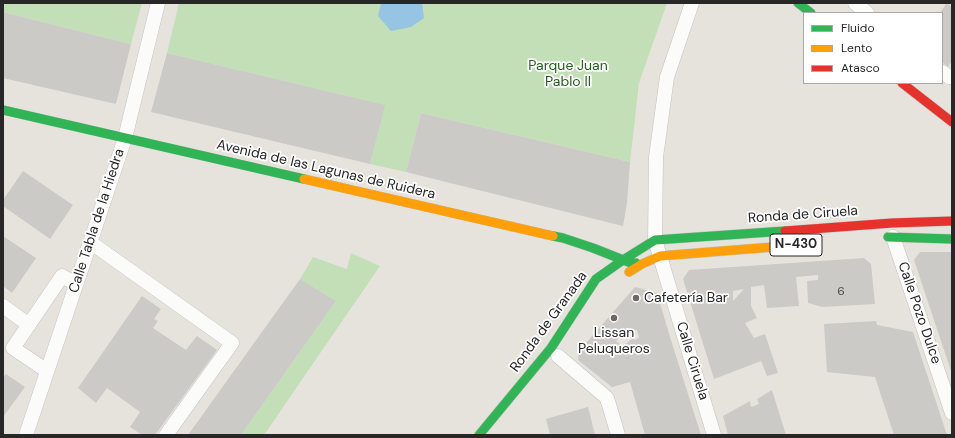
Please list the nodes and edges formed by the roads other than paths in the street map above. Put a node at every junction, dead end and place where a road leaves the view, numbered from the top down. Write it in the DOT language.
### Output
graph roads {
  1 [pos="158,3"];
  2 [pos="692,3"];
  3 [pos="798,3"];
  4 [pos="855,3"];
  5 [pos="810,12"];
  6 [pos="866,12"];
  7 [pos="943,73"];
  8 [pos="952,77"];
  9 [pos="903,84"];
  10 [pos="3,110"];
  11 [pos="952,122"];
  12 [pos="125,138"];
  13 [pos="952,221"];
  14 [pos="893,237"];
  15 [pos="877,238"];
  16 [pos="952,239"];
  17 [pos="655,240"];
  18 [pos="90,242"];
  19 [pos="784,246"];
  20 [pos="660,256"];
  21 [pos="623,260"];
  22 [pos="642,264"];
  23 [pos="624,276"];
  24 [pos="76,284"];
  25 [pos="5,312"];
  26 [pos="29,325"];
  27 [pos="558,356"];
  28 [pos="47,371"];
  29 [pos="952,413"];
  30 [pos="26,435"];
  31 [pos="166,435"];
  32 [pos="479,435"];
  33 [pos="618,435"];
  34 [pos="714,435"];
  1 -- 12 [label="street, Calle Tabla de la Hiedra"];
  2 -- 17 [label="street, Calle Ciruela"];
  3 -- 5 [label="main road"];
  4 -- 6 [label="street"];
  7 -- 8 [label="street"];
  9 -- 11 [label="main road"];
  10 -- 12 [label="main road, Avenida de las Lagunas de Ruidera"];
  12 -- 18 [label="street, Calle Tabla de la Hiedra"];
  12 -- 21 [label="main road, Avenida de las Lagunas de Ruidera"];
  13 -- 17 [label="main road, Ronda de Ciruela / N-430"];
  14 -- 15 [label="main road"];
  14 -- 16 [label="main road"];
  14 -- 29 [label="street, Calle Pozo Dulce"];
  17 -- 20 [label="street, Calle Ciruela"];
  17 -- 21 [label="main road, Ronda de Granada / N-430"];
  18 -- 24 [label="street, Calle Tabla de la Hiedra"];
  18 -- 31 [label="street"];
  19 -- 20 [label="main road, Ronda de Ciruela / N-430"];
  20 -- 22 [label="main road, Ronda de Ciruela / N-430"];
  20 -- 34 [label="street, Calle Ciruela"];
  21 -- 22 [label="main road, Avenida de las Lagunas de Ruidera"];
  21 -- 32 [label="main road, Ronda de Granada / N-430"];
  22 -- 23 [label="main road, N-430"];
  24 -- 26 [label="street"];
  24 -- 28 [label="street, Calle Tabla de la Hiedra"];
  25 -- 26 [label="street"];
  26 -- 28 [label="street"];
  27 -- 33 [label="street"];
  28 -- 30 [label="street, Calle Tabla de la Hiedra"];
}
